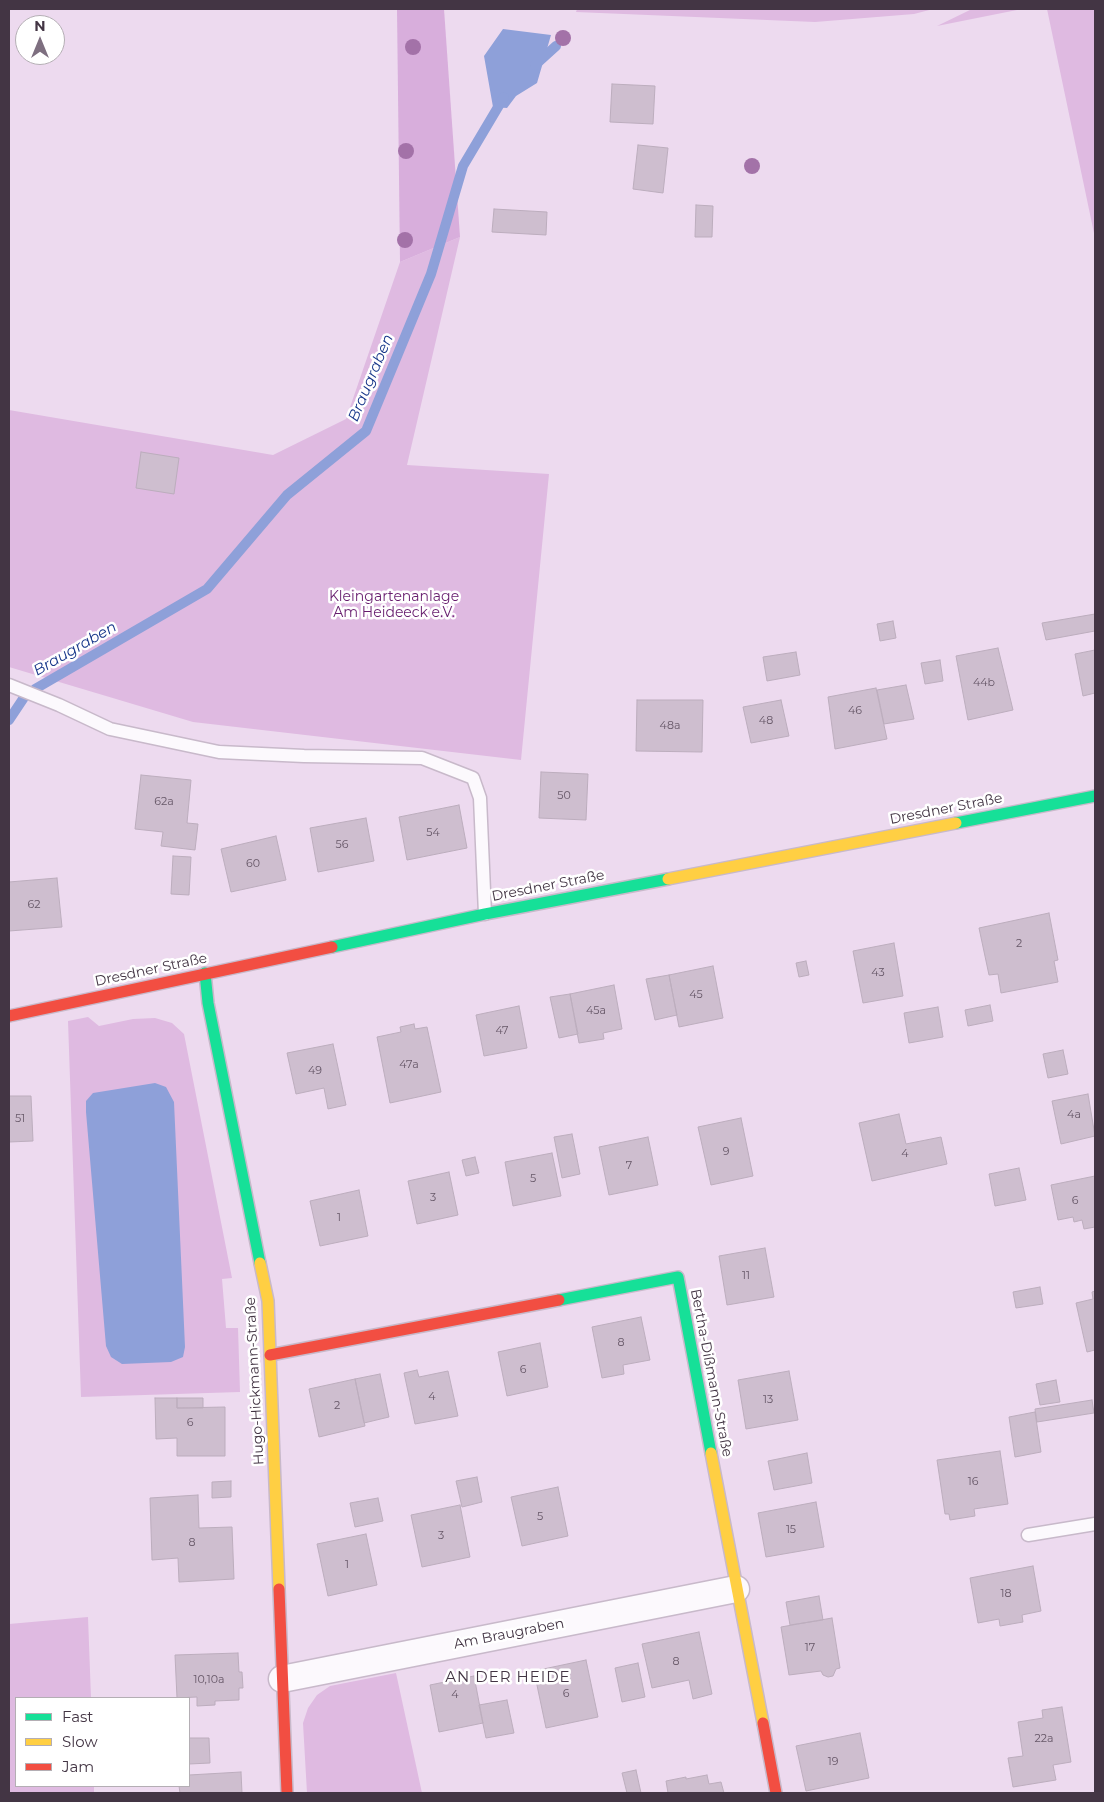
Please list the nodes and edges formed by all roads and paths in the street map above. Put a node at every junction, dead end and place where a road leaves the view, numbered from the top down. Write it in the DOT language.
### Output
graph roads {
  1 [pos="9,685"];
  2 [pos="1094,802"];
  3 [pos="485,914"];
  4 [pos="205,973"];
  5 [pos="9,1016"];
  6 [pos="270,1355"];
  7 [pos="1095,1524"];
  8 [pos="1028,1535"];
  9 [pos="736,1589"];
  10 [pos="282,1679"];
  11 [pos="287,1793"];
  12 [pos="776,1793"];
  1 -- 3 [label="lane"];
  2 -- 3 [label="street, Dresdner Straße"];
  3 -- 4 [label="street, Dresdner Straße"];
  4 -- 5 [label="street, Dresdner Straße"];
  4 -- 6 [label="street, Hugo-Hickmann-Straße"];
  6 -- 9 [label="street, Bertha-Dißmann-Straße"];
  6 -- 10 [label="street, Hugo-Hickmann-Straße"];
  7 -- 8 [label="lane"];
  9 -- 10 [label="street, Am Braugraben"];
  9 -- 12 [label="street, Bertha-Dißmann-Straße"];
  10 -- 11 [label="street, Hugo-Hickmann-Straße"];
}
